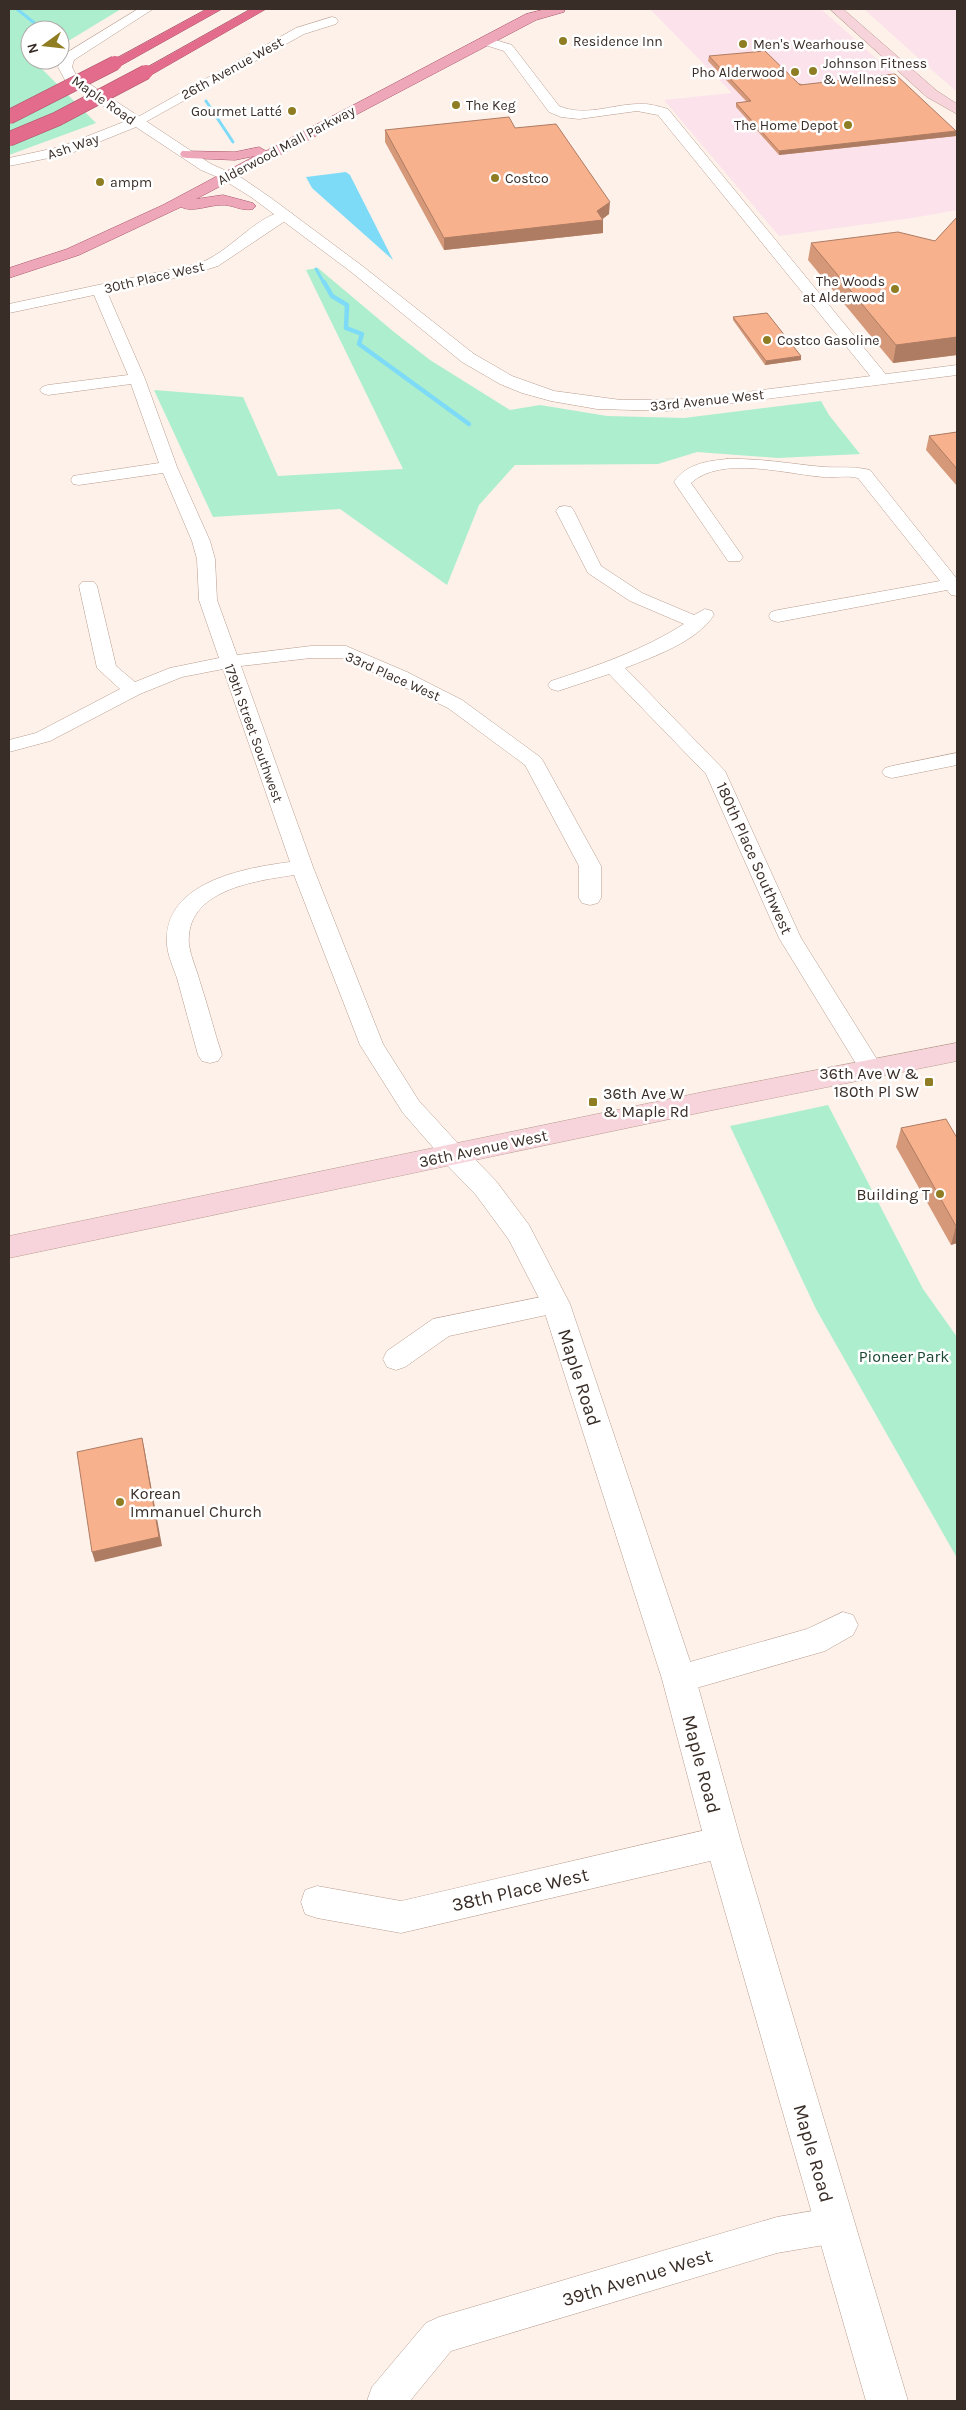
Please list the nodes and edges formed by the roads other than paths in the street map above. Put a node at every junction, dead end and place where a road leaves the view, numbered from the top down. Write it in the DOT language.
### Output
graph roads {
  1 [pos="147,9"];
  2 [pos="216,9"];
  3 [pos="239,9"];
  4 [pos="260,9"];
  5 [pos="559,9"];
  6 [pos="836,9"];
  7 [pos="852,9"];
  8 [pos="332,21"];
  9 [pos="486,41"];
  10 [pos="889,41"];
  11 [pos="889,56"];
  12 [pos="133,68"];
  13 [pos="922,70"];
  14 [pos="957,106"];
  15 [pos="957,110"];
  16 [pos="9,118"];
  17 [pos="135,122"];
  18 [pos="9,130"];
  19 [pos="9,139"];
  20 [pos="283,146"];
  21 [pos="187,154"];
  22 [pos="9,162"];
  23 [pos="209,169"];
  24 [pos="227,176"];
  25 [pos="213,184"];
  26 [pos="248,206"];
  27 [pos="168,208"];
  28 [pos="286,214"];
  29 [pos="272,221"];
  30 [pos="300,227"];
  31 [pos="9,273"];
  32 [pos="99,290"];
  33 [pos="9,308"];
  34 [pos="957,370"];
  35 [pos="137,379"];
  36 [pos="882,380"];
  37 [pos="48,390"];
  38 [pos="169,467"];
  39 [pos="79,480"];
  40 [pos="565,511"];
  41 [pos="734,558"];
  42 [pos="88,586"];
  43 [pos="955,587"];
  44 [pos="778,616"];
  45 [pos="229,662"];
  46 [pos="613,668"];
  47 [pos="558,685"];
  48 [pos="133,690"];
  49 [pos="9,746"];
  50 [pos="957,759"];
  51 [pos="892,772"];
  52 [pos="302,867"];
  53 [pos="590,898"];
  54 [pos="957,1052"];
  55 [pos="210,1055"];
  56 [pos="871,1069"];
  57 [pos="454,1155"];
  58 [pos="9,1247"];
  59 [pos="556,1304"];
  60 [pos="396,1359"];
  61 [pos="843,1625"];
  62 [pos="679,1679"];
  63 [pos="723,1842"];
  64 [pos="317,1902"];
  65 [pos="836,2225"];
  66 [pos="386,2401"];
  67 [pos="887,2401"];
  1 -- 17 [label="street, Maple Road"];
  2 -- 12 [label="highway"];
  3 -- 12 [label="highway"];
  4 -- 12 [label="highway"];
  5 -- 9 [label="main road, Alderwood Mall Parkway"];
  6 -- 11 [label="main road"];
  7 -- 10 [label="main road"];
  8 -- 17 [label="street, 26th Avenue West"];
  9 -- 20 [label="main road, Alderwood Mall Parkway"];
  9 -- 36 [label="street"];
  10 -- 11 [label="main road"];
  10 -- 13 [label="main road"];
  11 -- 13 [label="main road"];
  11 -- 15 [label="main road"];
  12 -- 16 [label="highway, bridge"];
  12 -- 18 [label="highway"];
  12 -- 19 [label="highway, bridge"];
  13 -- 14 [label="main road"];
  17 -- 21 [label="street, Maple Road"];
  17 -- 22 [label="street, Ash Way"];
  20 -- 21 [label="main road"];
  20 -- 24 [label="main road, Alderwood Mall Parkway"];
  21 -- 23 [label="street, Maple Road"];
  23 -- 24 [label="street, Maple Road"];
  23 -- 25 [label="street"];
  24 -- 25 [label="main road, Alderwood Mall Parkway"];
  24 -- 28 [label="street, 33rd Avenue West"];
  25 -- 26 [label="street, 33rd Avenue West"];
  25 -- 27 [label="main road, Alderwood Mall Parkway"];
  26 -- 27 [label="main road"];
  26 -- 29 [label="street, 33rd Avenue West"];
  27 -- 31 [label="main road, Alderwood Mall Parkway"];
  28 -- 29 [label="street, 30th Place West"];
  28 -- 30 [label="street, 33rd Avenue West"];
  29 -- 30 [label="street, 33rd Avenue West"];
  29 -- 32 [label="street, 30th Place West"];
  30 -- 36 [label="street, 33rd Avenue West"];
  32 -- 33 [label="street, 30th Place West"];
  32 -- 35 [label="street, 179th Street Southwest"];
  34 -- 36 [label="street, 33rd Avenue West"];
  35 -- 37 [label="street"];
  35 -- 38 [label="street, 179th Street Southwest"];
  38 -- 39 [label="street"];
  38 -- 45 [label="street, 179th Street Southwest"];
  40 -- 46 [label="street"];
  41 -- 43 [label="street"];
  42 -- 48 [label="street"];
  43 -- 44 [label="street"];
  45 -- 48 [label="street, 33rd Place West"];
  45 -- 52 [label="street, 179th Street Southwest"];
  45 -- 53 [label="street, 33rd Place West"];
  46 -- 47 [label="street"];
  46 -- 56 [label="street, 180th Place Southwest"];
  48 -- 49 [label="street, 33rd Place West"];
  50 -- 51 [label="street"];
  52 -- 55 [label="street"];
  52 -- 57 [label="street, 179th Street Southwest"];
  54 -- 56 [label="main road, 36th Avenue West"];
  56 -- 57 [label="main road, 36th Avenue West"];
  57 -- 58 [label="main road, 36th Avenue West"];
  57 -- 59 [label="street, Maple Road"];
  59 -- 60 [label="street"];
  59 -- 62 [label="street, Maple Road"];
  61 -- 62 [label="street"];
  62 -- 63 [label="street, Maple Road"];
  63 -- 64 [label="street, 38th Place West"];
  63 -- 65 [label="street, Maple Road"];
  65 -- 66 [label="street, 39th Avenue West"];
  65 -- 67 [label="street, Maple Road"];
}
